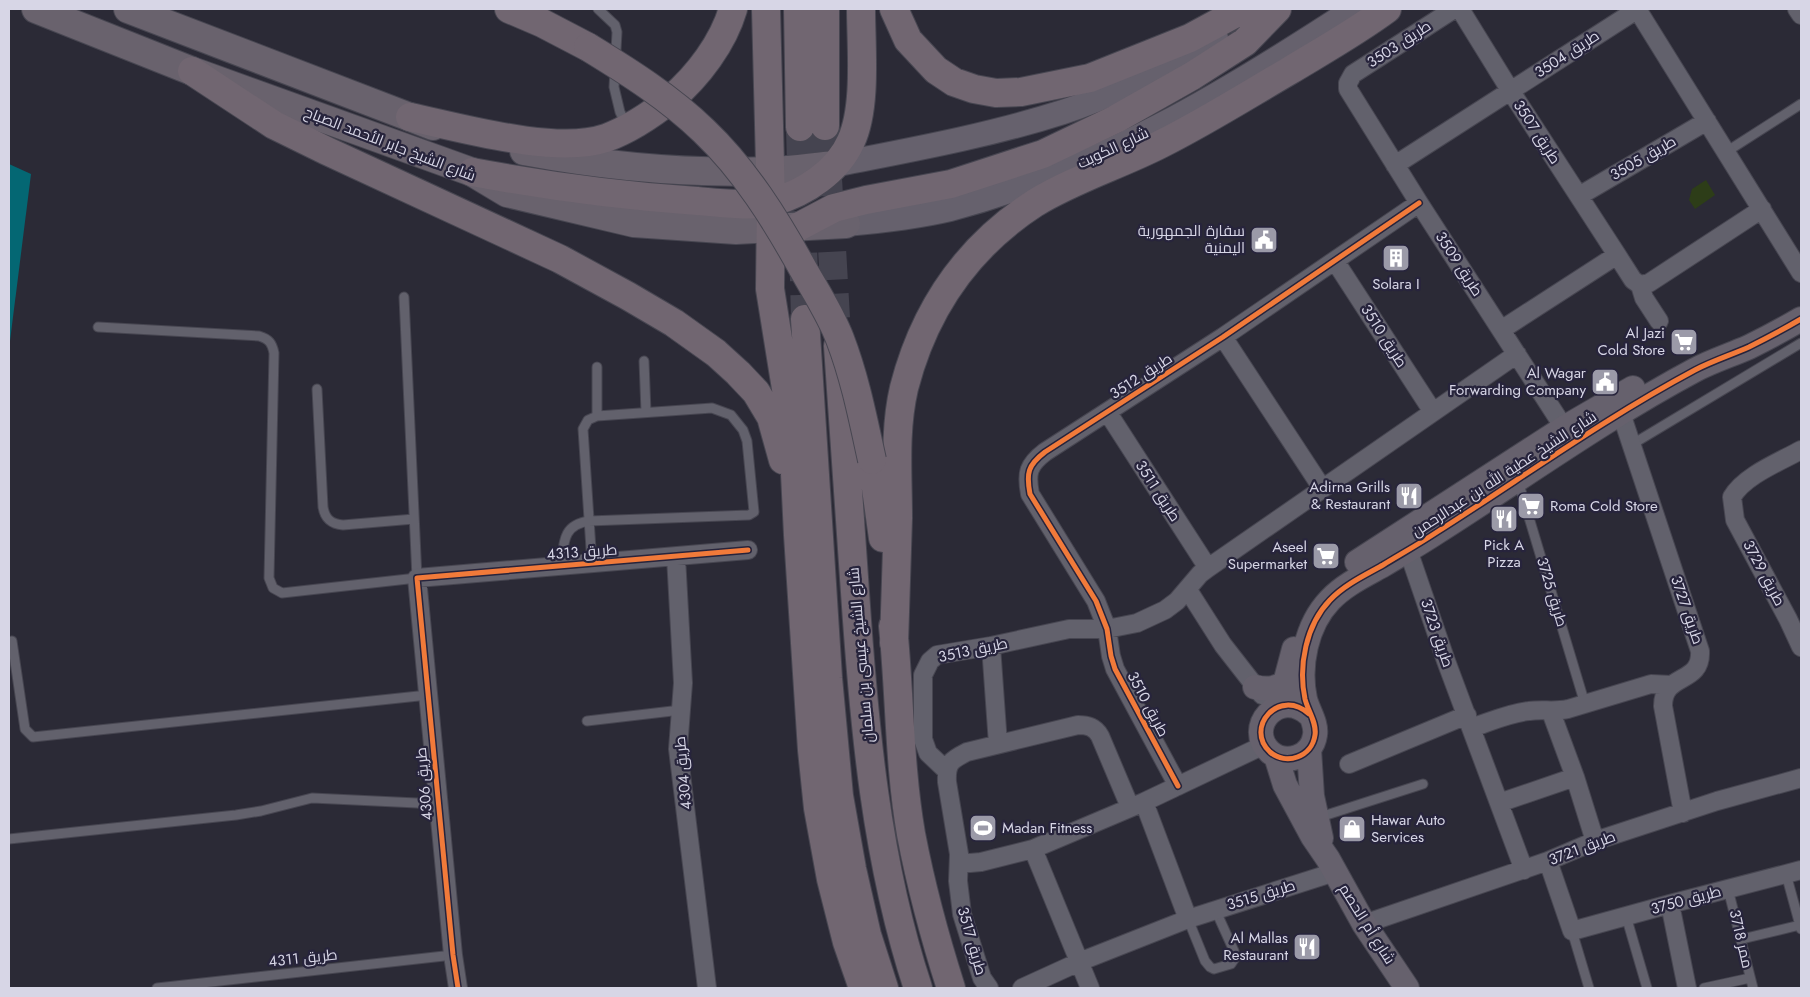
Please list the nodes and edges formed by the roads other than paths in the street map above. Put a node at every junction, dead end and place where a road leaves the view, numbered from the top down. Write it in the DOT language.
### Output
graph roads {
  1 [pos="36,9"];
  2 [pos="128,9"];
  3 [pos="509,9"];
  4 [pos="598,9"];
  5 [pos="733,9"];
  6 [pos="766,9"];
  7 [pos="798,9"];
  8 [pos="826,9"];
  9 [pos="861,9"];
  10 [pos="894,9"];
  11 [pos="1250,9"];
  12 [pos="1268,9"];
  13 [pos="1277,9"];
  14 [pos="1354,9"];
  15 [pos="1387,9"];
  16 [pos="1454,9"];
  17 [pos="1460,9"];
  18 [pos="1638,9"];
  19 [pos="1797,9"];
  20 [pos="1801,15"];
  21 [pos="192,71"];
  22 [pos="1348,83"];
  23 [pos="1510,90"];
  24 [pos="1801,104"];
  25 [pos="410,117"];
  26 [pos="1707,121"];
  27 [pos="628,128"];
  28 [pos="1726,152"];
  29 [pos="834,165"];
  30 [pos="1395,165"];
  31 [pos="770,171"];
  32 [pos="472,172"];
  33 [pos="1579,196"];
  34 [pos="1419,203"];
  35 [pos="1762,209"];
  36 [pos="776,220"];
  37 [pos="808,221"];
  38 [pos="846,224"];
  39 [pos="1617,254"];
  40 [pos="1335,261"];
  41 [pos="1801,273"];
  42 [pos="1640,284"];
  43 [pos="404,297"];
  44 [pos="1801,304"];
  45 [pos="836,318"];
  46 [pos="1801,319"];
  47 [pos="805,320"];
  48 [pos="1659,320"];
  49 [pos="98,327"];
  50 [pos="1501,330"];
  51 [pos="1223,337"];
  52 [pos="1801,343"];
  53 [pos="1517,354"];
  54 [pos="644,361"];
  55 [pos="597,367"];
  56 [pos="317,389"];
  57 [pos="1618,406"];
  58 [pos="646,412"];
  59 [pos="1433,412"];
  60 [pos="1108,413"];
  61 [pos="597,416"];
  62 [pos="1569,436"];
  63 [pos="1632,446"];
  64 [pos="1801,450"];
  65 [pos="1518,480"];
  66 [pos="1322,488"];
  67 [pos="414,519"];
  68 [pos="590,521"];
  69 [pos="798,534"];
  70 [pos="748,550"];
  71 [pos="1408,550"];
  72 [pos="676,557"];
  73 [pos="592,564"];
  74 [pos="561,566"];
  75 [pos="1208,568"];
  76 [pos="417,578"];
  77 [pos="1188,590"];
  78 [pos="1318,606"];
  79 [pos="1107,629"];
  80 [pos="12,641"];
  81 [pos="894,643"];
  82 [pos="991,646"];
  83 [pos="1801,647"];
  84 [pos="1249,679"];
  85 [pos="1672,685"];
  86 [pos="428,694"];
  87 [pos="1280,699"];
  88 [pos="1586,704"];
  89 [pos="681,710"];
  90 [pos="1551,712"];
  91 [pos="1309,714"];
  92 [pos="587,721"];
  93 [pos="1469,721"];
  94 [pos="998,744"];
  95 [pos="1267,744"];
  96 [pos="1309,749"];
  97 [pos="1349,764"];
  98 [pos="947,771"];
  99 [pos="1575,777"];
  100 [pos="1801,778"];
  101 [pos="1423,784"];
  102 [pos="1178,786"];
  103 [pos="1499,803"];
  104 [pos="1137,804"];
  105 [pos="438,806"];
  106 [pos="1683,813"];
  107 [pos="1317,818"];
  108 [pos="9,839"];
  109 [pos="1595,841"];
  110 [pos="1033,849"];
  111 [pos="1548,861"];
  112 [pos="959,862"];
  113 [pos="1331,865"];
  114 [pos="1524,870"];
  115 [pos="1794,872"];
  116 [pos="1728,889"];
  117 [pos="1670,904"];
  118 [pos="1215,909"];
  119 [pos="1626,916"];
  120 [pos="1188,919"];
  121 [pos="1364,924"];
  122 [pos="1801,927"];
  123 [pos="1572,931"];
  124 [pos="1742,939"];
  125 [pos="453,955"];
  126 [pos="1079,962"];
  127 [pos="1750,978"];
  128 [pos="219,985"];
  129 [pos="174,987"];
  130 [pos="157,988"];
  131 [pos="458,988"];
  132 [pos="707,988"];
  133 [pos="863,988"];
  134 [pos="884,988"];
  135 [pos="918,988"];
  136 [pos="951,988"];
  137 [pos="989,988"];
  138 [pos="1022,988"];
  139 [pos="1090,988"];
  140 [pos="1407,988"];
  141 [pos="1589,988"];
  142 [pos="1647,988"];
  143 [pos="1687,988"];
  144 [pos="1704,988"];
  145 [pos="1754,988"];
  1 -- 21 [label="main road, شارع الشيخ جابر الأحمد الصباح"];
  2 -- 25 [label="main road"];
  3 -- 81 [label="highway, bridge"];
  4 -- 27 [label="lane"];
  5 -- 27 [label="highway"];
  6 -- 31 [label="highway"];
  7 -- 8 [label="highway"];
  9 -- 29 [label="highway"];
  10 -- 11 [label="highway"];
  12 -- 29 [label="street"];
  13 -- 37 [label="highway"];
  14 -- 38 [label="street, شارع الكويت"];
  15 -- 81 [label="highway"];
  16 -- 22 [label="street, طريق 3503"];
  17 -- 23 [label="street, طريق 3507"];
  18 -- 23 [label="street, طريق 3504"];
  18 -- 26 [label="street"];
  19 -- 20 [label="street"];
  21 -- 32 [label="main road, شارع الشيخ جابر الأحمد الصباح"];
  21 -- 69 [label="highway"];
  22 -- 30 [label="street, طريق 3509"];
  23 -- 30 [label="street, طريق 3504"];
  23 -- 33 [label="street, طريق 3507"];
  24 -- 28 [label="lane"];
  25 -- 27 [label="highway"];
  25 -- 31 [label="main road"];
  26 -- 28 [label="street"];
  26 -- 33 [label="street, طريق 3505"];
  28 -- 35 [label="street"];
  29 -- 31 [label="main road"];
  29 -- 36 [label="highway"];
  30 -- 34 [label="street, طريق 3509"];
  31 -- 36 [label="highway"];
  32 -- 36 [label="highway"];
  33 -- 39 [label="street, طريق 3507"];
  34 -- 40 [label="street, طريق 3512"];
  34 -- 50 [label="street, طريق 3509"];
  35 -- 41 [label="street"];
  35 -- 42 [label="street"];
  36 -- 37 [label="main road"];
  36 -- 37 [label="highway"];
  36 -- 69 [label="highway"];
  37 -- 38 [label="highway"];
  39 -- 42 [label="street, طريق 3507"];
  39 -- 50 [label="street"];
  40 -- 51 [label="street, طريق 3512"];
  40 -- 59 [label="street, طريق 3510"];
  42 -- 48 [label="street, طريق 3507"];
  43 -- 67 [label="lane"];
  44 -- 57 [label="street, شارع الشيخ عطية الله بن عبدالرحمن"];
  45 -- 135 [label="highway, شارع الشيخ عيسى بن سلمان"];
  46 -- 57 [label="street, شارع الشيخ عطية الله بن عبدالرحمن"];
  47 -- 134 [label="highway"];
  49 -- 76 [label="lane"];
  50 -- 53 [label="street, طريق 3509"];
  51 -- 60 [label="street, طريق 3512"];
  51 -- 66 [label="street"];
  52 -- 63 [label="lane"];
  53 -- 59 [label="street"];
  53 -- 62 [label="street, طريق 3509"];
  54 -- 58 [label="lane"];
  55 -- 61 [label="lane"];
  56 -- 67 [label="lane"];
  57 -- 62 [label="street, شارع الشيخ عطية الله بن عبدالرحمن"];
  57 -- 63 [label="street, طريق 3727"];
  58 -- 61 [label="lane"];
  58 -- 68 [label="lane"];
  59 -- 66 [label="street"];
  60 -- 75 [label="street, طريق 3511"];
  60 -- 79 [label="street, طريق 3512"];
  61 -- 68 [label="lane"];
  62 -- 65 [label="street, شارع الشيخ عطية الله بن عبدالرحمن"];
  62 -- 78 [label="street, شارع الشيخ عطية الله بن عبدالرحمن"];
  63 -- 85 [label="street, طريق 3727"];
  64 -- 83 [label="street, طريق 3729"];
  65 -- 71 [label="street, شارع الشيخ عطية الله بن عبدالرحمن"];
  65 -- 88 [label="lane, طريق 3725"];
  66 -- 75 [label="street"];
  67 -- 76 [label="lane"];
  68 -- 73 [label="lane"];
  68 -- 74 [label="lane"];
  69 -- 133 [label="highway"];
  70 -- 72 [label="street, طريق 4313"];
  71 -- 78 [label="street, شارع الشيخ عطية الله بن عبدالرحمن"];
  71 -- 93 [label="street, طريق 3723"];
  72 -- 73 [label="street, طريق 4313"];
  72 -- 89 [label="street, طريق 4304"];
  73 -- 74 [label="street, طريق 4313"];
  74 -- 76 [label="street, طريق 4313"];
  75 -- 77 [label="street"];
  76 -- 86 [label="street, طريق 4306"];
  77 -- 79 [label="street"];
  77 -- 84 [label="street"];
  78 -- 87 [label="street, شارع الشيخ عطية الله بن عبدالرحمن"];
  78 -- 91 [label="street, شارع الشيخ عطية الله بن عبدالرحمن"];
  79 -- 82 [label="street, طريق 3513"];
  79 -- 102 [label="street, طريق 3510"];
  80 -- 86 [label="lane"];
  81 -- 136 [label="highway"];
  82 -- 94 [label="street"];
  82 -- 98 [label="street, طريق 3513"];
  84 -- 87 [label="street"];
  84 -- 95 [label="street"];
  85 -- 88 [label="street"];
  85 -- 106 [label="street"];
  86 -- 105 [label="street, طريق 4306"];
  87 -- 91 [label="street"];
  87 -- 95 [label="street"];
  88 -- 90 [label="street"];
  89 -- 92 [label="lane"];
  89 -- 132 [label="street, طريق 4304"];
  90 -- 93 [label="street"];
  90 -- 99 [label="street"];
  91 -- 96 [label="street"];
  93 -- 97 [label="street"];
  93 -- 103 [label="street, طريق 3723"];
  94 -- 98 [label="street"];
  94 -- 104 [label="street"];
  95 -- 96 [label="street"];
  95 -- 102 [label="street"];
  95 -- 113 [label="street, شارع أم الحصم"];
  96 -- 107 [label="street, شارع أم الحصم"];
  98 -- 112 [label="street"];
  99 -- 103 [label="street"];
  99 -- 109 [label="street"];
  100 -- 106 [label="street, طريق 3721"];
  101 -- 107 [label="lane"];
  102 -- 104 [label="street"];
  103 -- 114 [label="street, طريق 3723"];
  104 -- 110 [label="street"];
  104 -- 120 [label="street"];
  105 -- 108 [label="lane"];
  105 -- 125 [label="street, طريق 4306"];
  106 -- 109 [label="street, طريق 3721"];
  107 -- 113 [label="street, شارع أم الحصم"];
  109 -- 111 [label="street, طريق 3721"];
  110 -- 112 [label="street"];
  110 -- 126 [label="street"];
  111 -- 114 [label="street, طريق 3721"];
  111 -- 123 [label="street"];
  112 -- 137 [label="street, طريق 3517"];
  113 -- 118 [label="street, طريق 3515"];
  113 -- 121 [label="street, شارع أم الحصم"];
  114 -- 121 [label="street, طريق 3721"];
  115 -- 116 [label="street, طريق 3750"];
  115 -- 122 [label="lane"];
  116 -- 117 [label="street, طريق 3750"];
  116 -- 124 [label="lane, ممر 3718"];
  117 -- 119 [label="street, طريق 3750"];
  117 -- 143 [label="street"];
  118 -- 120 [label="street, طريق 3515"];
  118 -- 120 [label="lane"];
  119 -- 123 [label="street, طريق 3750"];
  119 -- 142 [label="lane"];
  120 -- 126 [label="street, طريق 3515"];
  121 -- 140 [label="street, شارع أم الحصم"];
  122 -- 124 [label="lane"];
  123 -- 141 [label="lane"];
  124 -- 127 [label="lane, ممر 3718"];
  125 -- 128 [label="lane, طريق 4311"];
  125 -- 131 [label="street, طريق 4306"];
  126 -- 138 [label="street, طريق 3515"];
  126 -- 139 [label="street"];
  127 -- 144 [label="lane"];
  127 -- 145 [label="lane, ممر 3718"];
  128 -- 129 [label="lane, طريق 4311"];
  129 -- 130 [label="lane, طريق 4311"];
}
